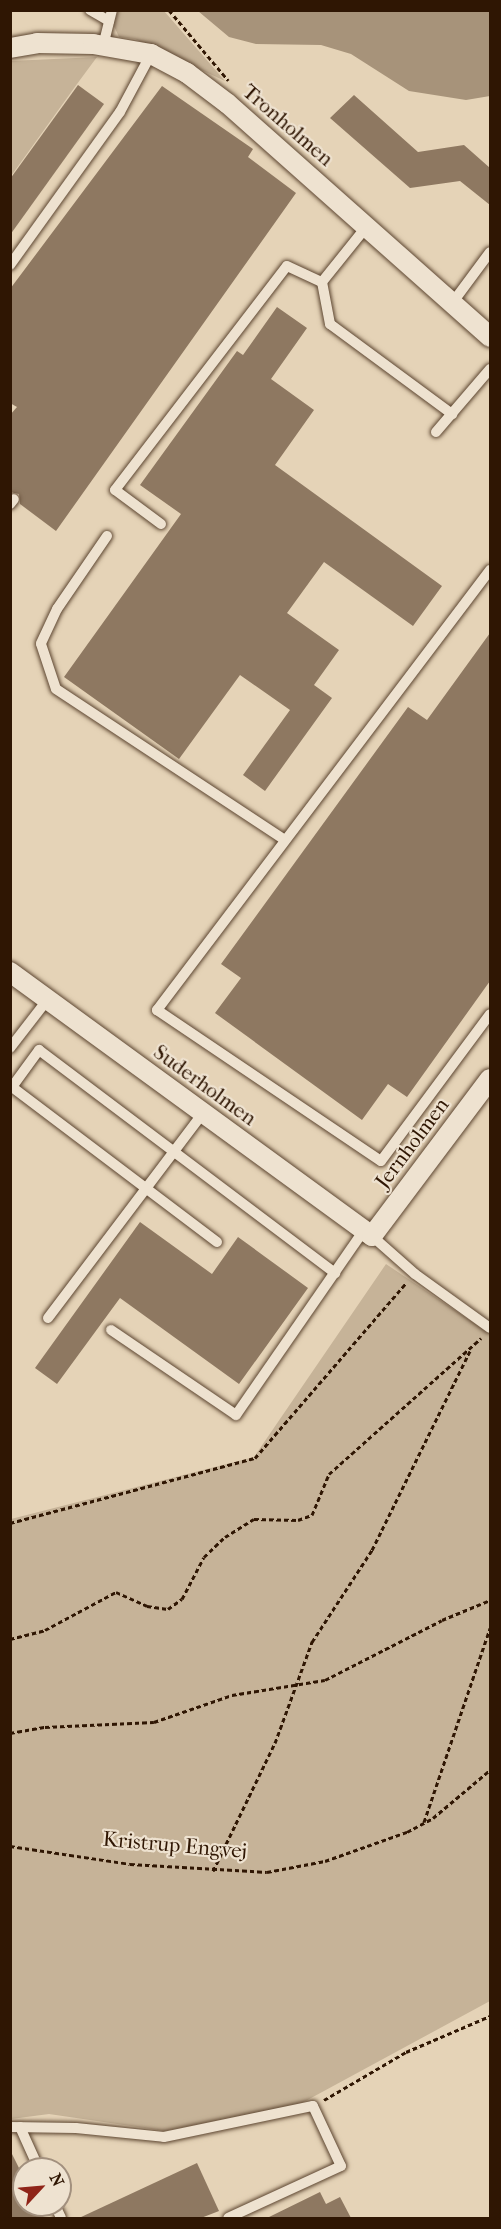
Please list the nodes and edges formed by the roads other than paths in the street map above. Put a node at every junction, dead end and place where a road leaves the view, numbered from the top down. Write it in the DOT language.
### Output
graph roads {
  1 [pos="90,10"];
  2 [pos="111,16"];
  3 [pos="103,46"];
  4 [pos="10,48"];
  5 [pos="151,54"];
  6 [pos="366,226"];
  7 [pos="490,252"];
  8 [pos="10,265"];
  9 [pos="322,282"];
  10 [pos="453,302"];
  11 [pos="490,337"];
  12 [pos="490,369"];
  13 [pos="452,414"];
  14 [pos="436,432"];
  15 [pos="161,524"];
  16 [pos="107,536"];
  17 [pos="490,570"];
  18 [pos="285,840"];
  19 [pos="10,972"];
  20 [pos="48,999"];
  21 [pos="490,1014"];
  22 [pos="10,1048"];
  23 [pos="490,1078"];
  24 [pos="203,1113"];
  25 [pos="174,1152"];
  26 [pos="146,1189"];
  27 [pos="368,1233"];
  28 [pos="217,1242"];
  29 [pos="334,1273"];
  30 [pos="48,1318"];
  31 [pos="490,1328"];
  32 [pos="111,1330"];
  33 [pos="15,2127"];
  34 [pos="32,2157"];
  35 [pos="228,2218"];
  1 -- 2 [label="lane"];
  2 -- 3 [label="lane"];
  3 -- 4 [label="street, Tronholmen"];
  3 -- 5 [label="street, Tronholmen"];
  5 -- 6 [label="street, Tronholmen"];
  5 -- 8 [label="lane"];
  6 -- 9 [label="lane"];
  6 -- 10 [label="street, Tronholmen"];
  7 -- 10 [label="lane"];
  9 -- 13 [label="lane"];
  9 -- 15 [label="lane"];
  10 -- 11 [label="street, Tronholmen"];
  12 -- 13 [label="lane"];
  13 -- 14 [label="lane"];
  16 -- 18 [label="lane"];
  17 -- 18 [label="lane"];
  18 -- 21 [label="lane"];
  19 -- 20 [label="street, Suderholmen"];
  20 -- 22 [label="lane"];
  20 -- 24 [label="street, Suderholmen"];
  23 -- 27 [label="street, Jernholmen"];
  24 -- 25 [label="lane"];
  24 -- 27 [label="street, Suderholmen"];
  25 -- 26 [label="lane"];
  25 -- 26 [label="lane"];
  25 -- 29 [label="lane"];
  26 -- 28 [label="lane"];
  26 -- 30 [label="lane"];
  27 -- 29 [label="lane"];
  27 -- 31 [label="lane"];
  29 -- 32 [label="lane"];
  33 -- 34 [label="lane"];
  33 -- 35 [label="lane"];
}
